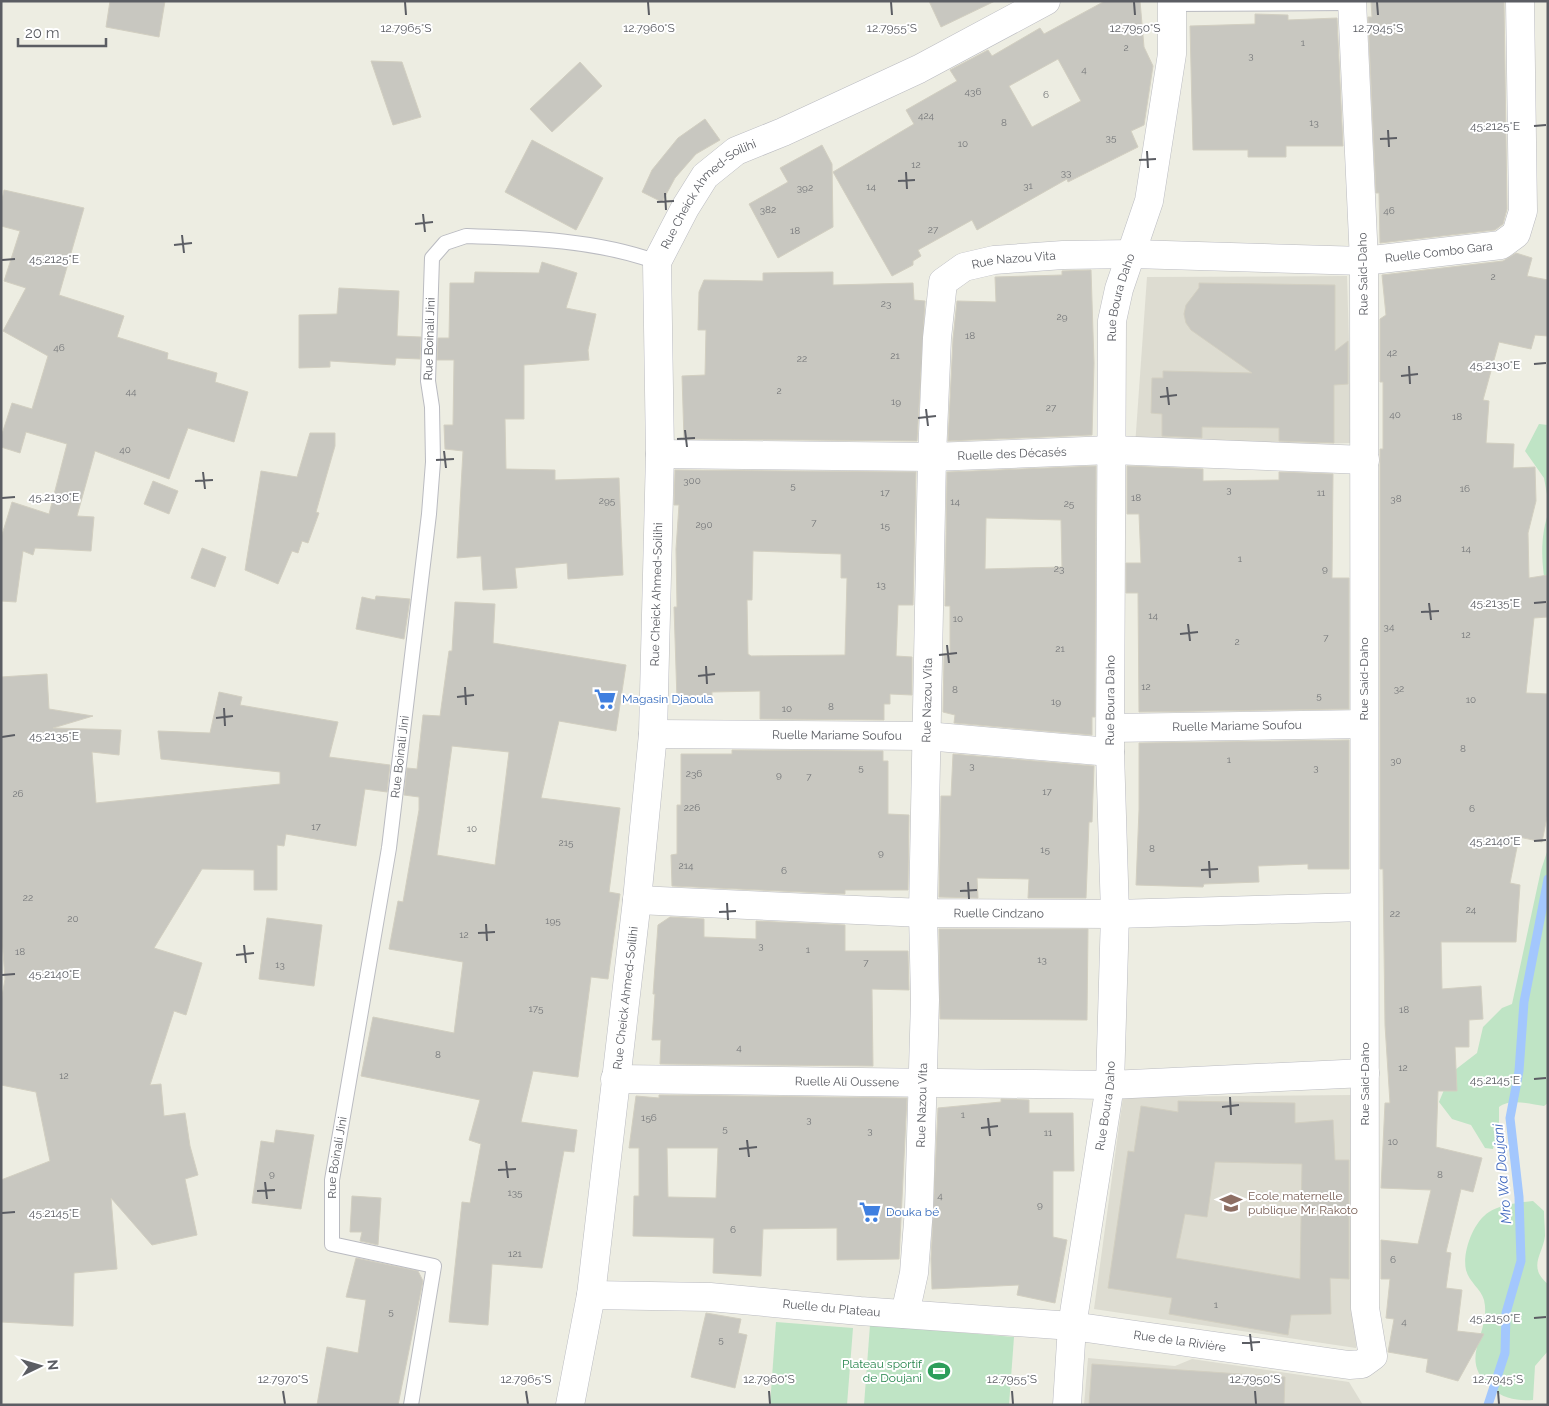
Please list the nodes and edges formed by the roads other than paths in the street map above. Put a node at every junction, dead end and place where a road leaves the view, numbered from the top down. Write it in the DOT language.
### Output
graph roads {
  1 [pos="1046,1"];
  2 [pos="1520,1"];
  3 [pos="1352,2"];
  4 [pos="1172,3"];
  5 [pos="1133,254"];
  6 [pos="1364,261"];
  7 [pos="657,262"];
  8 [pos="1111,450"];
  9 [pos="660,454"];
  10 [pos="932,457"];
  11 [pos="1365,460"];
  12 [pos="1364,724"];
  13 [pos="653,734"];
  14 [pos="926,736"];
  15 [pos="1111,740"];
  16 [pos="636,900"];
  17 [pos="1363,906"];
  18 [pos="923,913"];
  19 [pos="1115,914"];
  20 [pos="1365,1073"];
  21 [pos="615,1079"];
  22 [pos="921,1083"];
  23 [pos="1110,1085"];
  24 [pos="591,1295"];
  25 [pos="905,1314"];
  26 [pos="1072,1326"];
  27 [pos="1373,1356"];
  28 [pos="411,1405"];
  29 [pos="570,1405"];
  30 [pos="1068,1405"];
  1 -- 7 [label="street, Rue Cheick Ahmed-Soilihi"];
  2 -- 6 [label="street, Ruelle Combo Gara"];
  3 -- 4 [label="lane"];
  3 -- 6 [label="street, Rue Said-Daho"];
  4 -- 5 [label="street, Rue Boura Daho"];
  5 -- 6 [label="street, Ruelle Combo Gara"];
  5 -- 8 [label="street, Rue Boura Daho"];
  5 -- 10 [label="street, Rue Nazou Vita"];
  6 -- 11 [label="street, Rue Said-Daho"];
  7 -- 9 [label="street, Rue Cheick Ahmed-Soilihi"];
  7 -- 28 [label="lane, Rue Boinali Jini"];
  8 -- 10 [label="street, Ruelle des Décasés"];
  8 -- 11 [label="street, Ruelle des Décasés"];
  8 -- 15 [label="street, Rue Boura Daho"];
  9 -- 10 [label="street, Ruelle des Décasés"];
  9 -- 13 [label="street, Rue Cheick Ahmed-Soilihi"];
  10 -- 14 [label="street, Rue Nazou Vita"];
  11 -- 12 [label="street, Rue Said-Daho"];
  12 -- 15 [label="street, Ruelle Mariame Soufou"];
  12 -- 17 [label="street, Rue Said-Daho"];
  13 -- 14 [label="street, Ruelle Mariame Soufou"];
  13 -- 16 [label="street, Rue Cheick Ahmed-Soilihi"];
  14 -- 15 [label="street, Ruelle Mariame Soufou"];
  14 -- 18 [label="street, Rue Nazou Vita"];
  15 -- 19 [label="street, Rue Boura Daho"];
  16 -- 18 [label="street, Ruelle Cindzano"];
  16 -- 21 [label="street, Rue Cheick Ahmed-Soilihi"];
  17 -- 19 [label="street, Ruelle Cindzano"];
  17 -- 20 [label="street, Rue Said-Daho"];
  18 -- 19 [label="street, Ruelle Cindzano"];
  18 -- 22 [label="street, Rue Nazou Vita"];
  19 -- 23 [label="street, Rue Boura Daho"];
  20 -- 23 [label="street, Ruelle Ali Oussene"];
  20 -- 27 [label="street, Rue Said-Daho"];
  21 -- 22 [label="street, Ruelle Ali Oussene"];
  21 -- 24 [label="street, Rue Cheick Ahmed-Soilihi"];
  22 -- 23 [label="street, Ruelle Ali Oussene"];
  22 -- 25 [label="street, Rue Nazou Vita"];
  23 -- 26 [label="street, Rue Boura Daho"];
  24 -- 25 [label="street, Ruelle du Plateau"];
  24 -- 29 [label="street, Rue Cheick Ahmed-Soilihi"];
  25 -- 26 [label="street, Ruelle du Plateau"];
  26 -- 27 [label="street, Rue de la Rivière"];
  26 -- 30 [label="street, Rue Boura Daho"];
}
